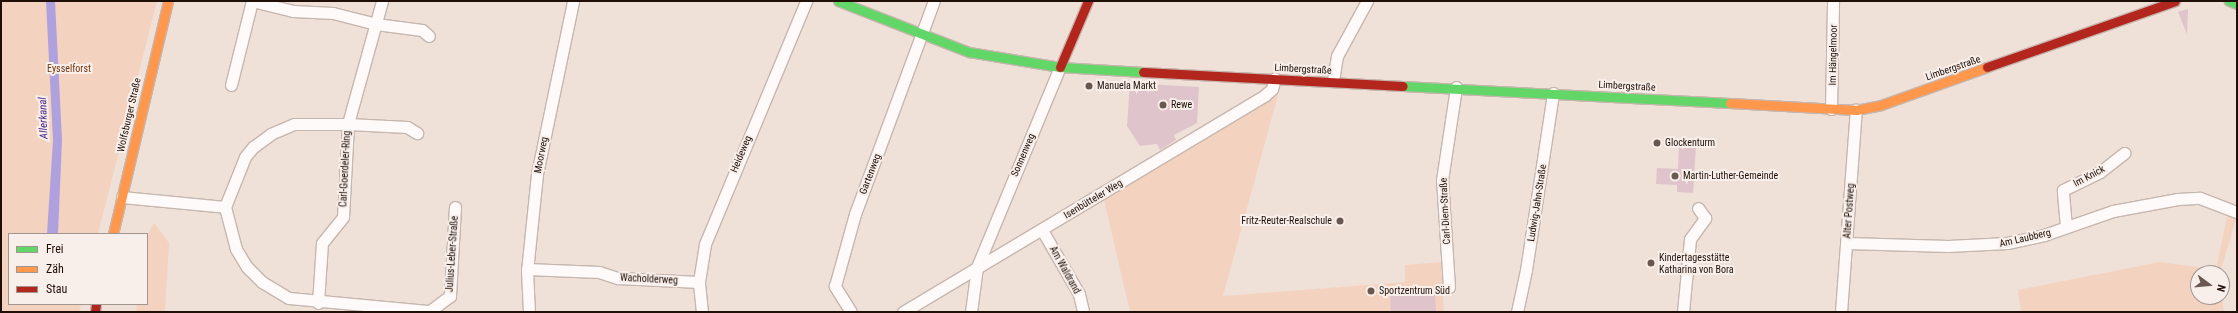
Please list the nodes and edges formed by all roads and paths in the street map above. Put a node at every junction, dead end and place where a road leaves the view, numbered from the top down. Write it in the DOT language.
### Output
graph roads {
  1 [pos="168,1"];
  2 [pos="382,1"];
  3 [pos="573,1"];
  4 [pos="806,1"];
  5 [pos="838,1"];
  6 [pos="934,1"];
  7 [pos="1088,1"];
  8 [pos="1367,1"];
  9 [pos="1833,1"];
  10 [pos="2175,1"];
  11 [pos="2229,1"];
  12 [pos="2237,4"];
  13 [pos="376,24"];
  14 [pos="921,35"];
  15 [pos="429,36"];
  16 [pos="1060,67"];
  17 [pos="1274,78"];
  18 [pos="1333,81"];
  19 [pos="231,84"];
  20 [pos="1456,87"];
  21 [pos="1552,93"];
  22 [pos="1831,109"];
  23 [pos="1856,110"];
  24 [pos="348,124"];
  25 [pos="417,134"];
  26 [pos="2124,153"];
  27 [pos="122,197"];
  28 [pos="225,207"];
  29 [pos="455,207"];
  30 [pos="1698,208"];
  31 [pos="2237,212"];
  32 [pos="2066,227"];
  33 [pos="1042,230"];
  34 [pos="113,233"];
  35 [pos="1847,243"];
  36 [pos="977,267"];
  37 [pos="527,269"];
  38 [pos="699,282"];
  39 [pos="1449,286"];
  40 [pos="318,303"];
  41 [pos="330,308"];
  42 [pos="529,312"];
  43 [pos="702,312"];
  44 [pos="851,312"];
  45 [pos="903,312"];
  46 [pos="971,312"];
  47 [pos="1083,312"];
  48 [pos="1517,312"];
  49 [pos="1683,312"];
  50 [pos="1841,312"];
  1 -- 27 [label="street, Wolfsburger Straße"];
  2 -- 13 [label="street, Carl-Goerdeler-Ring"];
  3 -- 37 [label="street, Moorweg"];
  4 -- 38 [label="street, Heideweg"];
  5 -- 14 [label="street, Limbergstraße"];
  6 -- 14 [label="street, Gartenweg"];
  7 -- 16 [label="street, Sonnenweg"];
  8 -- 18 [label="street"];
  9 -- 22 [label="street, Im Hängelmoor"];
  10 -- 23 [label="street, Limbergstraße"];
  11 -- 12 [label="street"];
  13 -- 15 [label="street"];
  13 -- 19 [label="street"];
  13 -- 24 [label="street, Carl-Goerdeler-Ring"];
  14 -- 16 [label="street, Limbergstraße"];
  14 -- 44 [label="street, Gartenweg"];
  16 -- 17 [label="street, Limbergstraße"];
  16 -- 36 [label="street, Sonnenweg"];
  17 -- 18 [label="street, Limbergstraße"];
  17 -- 33 [label="street, Isenbütteler Weg"];
  18 -- 20 [label="street, Limbergstraße"];
  20 -- 21 [label="street, Limbergstraße"];
  20 -- 39 [label="street, Carl-Diem-Straße"];
  21 -- 22 [label="street, Limbergstraße"];
  21 -- 48 [label="street, Ludwig-Jahn-Straße"];
  22 -- 23 [label="street, Limbergstraße"];
  23 -- 35 [label="street, Alter Postweg"];
  24 -- 25 [label="street, Carl-Goerdeler-Ring"];
  24 -- 28 [label="street, Carl-Goerdeler-Ring"];
  24 -- 40 [label="street, Carl-Goerdeler-Ring"];
  26 -- 32 [label="street, Im Knick"];
  27 -- 28 [label="street"];
  27 -- 34 [label="street, Wolfsburger Straße"];
  28 -- 40 [label="street"];
  29 -- 41 [label="street, Julius-Leber-Straße"];
  30 -- 49 [label="street"];
  31 -- 32 [label="street, Am Laubberg"];
  32 -- 35 [label="street, Am Laubberg"];
  33 -- 36 [label="street, Isenbütteler Weg"];
  33 -- 47 [label="street, Am Waldrand"];
  35 -- 50 [label="street, Alter Postweg"];
  36 -- 45 [label="street, Isenbütteler Weg"];
  36 -- 46 [label="street, Sonnenweg"];
  37 -- 38 [label="street, Wacholderweg"];
  37 -- 42 [label="street, Moorweg"];
  38 -- 43 [label="street, Heideweg"];
  40 -- 41 [label="street"];
}
